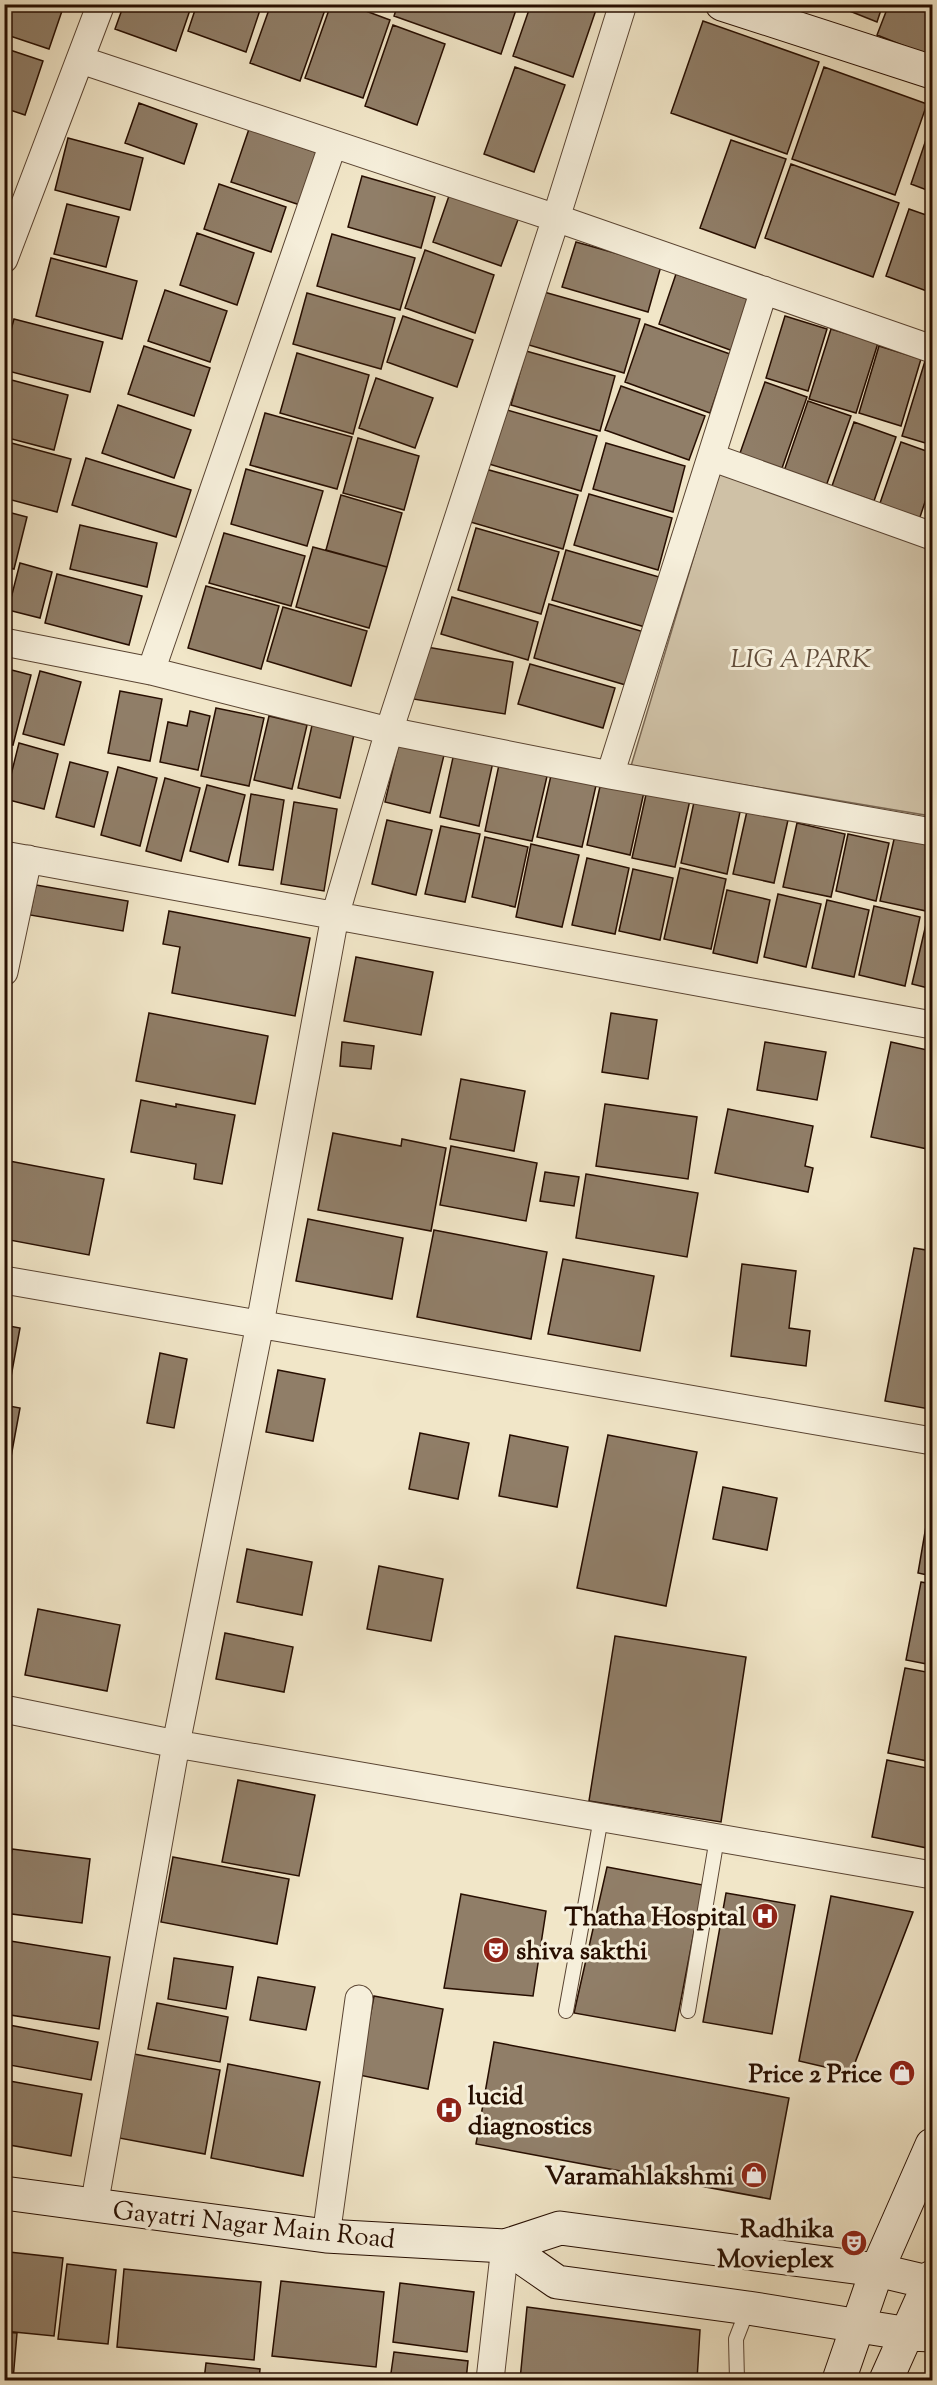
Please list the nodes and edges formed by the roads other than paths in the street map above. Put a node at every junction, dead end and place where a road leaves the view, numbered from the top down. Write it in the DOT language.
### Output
graph roads {
  1 [pos="101,4"];
  2 [pos="623,4"];
  3 [pos="722,4"];
  4 [pos="81,60"];
  5 [pos="933,72"];
  6 [pos="333,144"];
  7 [pos="556,218"];
  8 [pos="4,259"];
  9 [pos="764,290"];
  10 [pos="933,349"];
  11 [pos="711,457"];
  12 [pos="933,536"];
  13 [pos="4,642"];
  14 [pos="151,671"];
  15 [pos="389,731"];
  16 [pos="610,775"];
  17 [pos="933,832"];
  18 [pos="16,857"];
  19 [pos="335,915"];
  20 [pos="4,972"];
  21 [pos="933,1025"];
  22 [pos="4,1280"];
  23 [pos="260,1324"];
  24 [pos="933,1442"];
  25 [pos="4,1709"];
  26 [pos="176,1744"];
  27 [pos="601,1818"];
  28 [pos="717,1838"];
  29 [pos="933,1875"];
  30 [pos="359,1999"];
  31 [pos="566,2011"];
  32 [pos="688,2011"];
  33 [pos="933,2145"];
  34 [pos="4,2193"];
  35 [pos="94,2206"];
  36 [pos="326,2236"];
  37 [pos="505,2246"];
  38 [pos="878,2271"];
  39 [pos="932,2281"];
  40 [pos="748,2308"];
  41 [pos="859,2326"];
  42 [pos="921,2334"];
  43 [pos="490,2380"];
  44 [pos="737,2380"];
  45 [pos="839,2380"];
  46 [pos="886,2380"];
  1 -- 4 [label="street"];
  2 -- 7 [label="street"];
  3 -- 5 [label="street"];
  4 -- 6 [label="street"];
  4 -- 8 [label="street"];
  6 -- 7 [label="street"];
  6 -- 14 [label="street"];
  7 -- 9 [label="street"];
  7 -- 15 [label="street"];
  9 -- 10 [label="street"];
  9 -- 11 [label="street"];
  11 -- 12 [label="street"];
  11 -- 16 [label="street"];
  13 -- 14 [label="street"];
  14 -- 15 [label="street"];
  15 -- 16 [label="street"];
  15 -- 19 [label="street"];
  16 -- 17 [label="street"];
  18 -- 19 [label="street"];
  18 -- 20 [label="street"];
  19 -- 21 [label="street"];
  19 -- 23 [label="street"];
  22 -- 23 [label="street"];
  23 -- 24 [label="street"];
  23 -- 26 [label="street"];
  25 -- 26 [label="street"];
  26 -- 27 [label="street"];
  26 -- 35 [label="street"];
  27 -- 28 [label="street"];
  27 -- 31 [label="lane"];
  28 -- 29 [label="street"];
  28 -- 32 [label="lane"];
  30 -- 36 [label="street"];
  33 -- 38 [label="street"];
  34 -- 35 [label="street, Gayatri Nagar Main Road"];
  35 -- 36 [label="street, Gayatri Nagar Main Road"];
  36 -- 37 [label="street, Gayatri Nagar Main Road"];
  37 -- 38 [label="street, Gayatri Nagar Main Road"];
  37 -- 40 [label="street"];
  37 -- 43 [label="street"];
  38 -- 39 [label="street, Gayatri Nagar Main Road"];
  38 -- 41 [label="street"];
  39 -- 42 [label="street"];
  40 -- 41 [label="street"];
  40 -- 44 [label="lane"];
  41 -- 42 [label="street"];
  41 -- 45 [label="street"];
  42 -- 46 [label="street"];
}
